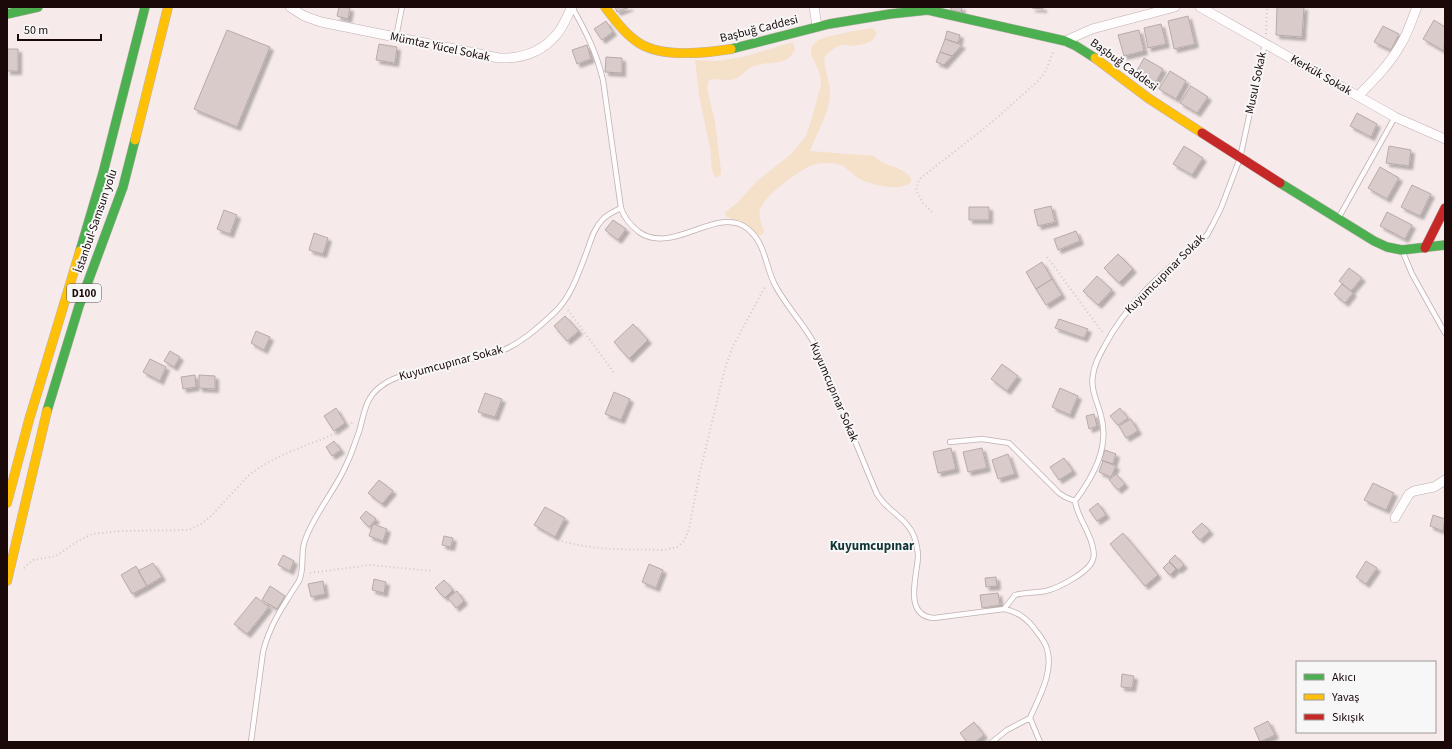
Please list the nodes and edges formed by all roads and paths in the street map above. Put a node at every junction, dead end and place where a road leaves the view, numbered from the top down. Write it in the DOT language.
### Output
graph roads {
  1 [pos="38,7"];
  2 [pos="145,7"];
  3 [pos="168,7"];
  4 [pos="290,7"];
  5 [pos="402,7"];
  6 [pos="572,7"];
  7 [pos="605,7"];
  8 [pos="814,7"];
  9 [pos="1175,7"];
  10 [pos="1200,7"];
  11 [pos="1267,7"];
  12 [pos="1417,7"];
  13 [pos="7,14"];
  14 [pos="817,26"];
  15 [pos="396,38"];
  16 [pos="1062,41"];
  17 [pos="1265,43"];
  18 [pos="1358,96"];
  19 [pos="1395,117"];
  20 [pos="1445,139"];
  21 [pos="1240,158"];
  22 [pos="621,208"];
  23 [pos="1445,208"];
  24 [pos="932,212"];
  25 [pos="1338,219"];
  26 [pos="1445,245"];
  27 [pos="1425,248"];
  28 [pos="1402,250"];
  29 [pos="1047,257"];
  30 [pos="771,276"];
  31 [pos="563,304"];
  32 [pos="1445,333"];
  33 [pos="1108,339"];
  34 [pos="615,374"];
  35 [pos="363,411"];
  36 [pos="950,442"];
  37 [pos="1445,480"];
  38 [pos="1075,501"];
  39 [pos="7,503"];
  40 [pos="1395,518"];
  41 [pos="562,541"];
  42 [pos="24,568"];
  43 [pos="432,571"];
  44 [pos="301,576"];
  45 [pos="7,581"];
  46 [pos="1004,609"];
  47 [pos="1030,718"];
  48 [pos="251,742"];
  49 [pos="992,742"];
  50 [pos="1040,742"];
  1 -- 13 [label="main road"];
  2 -- 39 [label="main road, İstanbul-Samsun yolu / D100"];
  3 -- 45 [label="main road, İstanbul-Samsun yolu / D100"];
  4 -- 15 [label="street, Mümtaz Yücel Sokak"];
  5 -- 15 [label="lane"];
  6 -- 15 [label="street, Mümtaz Yücel Sokak"];
  6 -- 22 [label="lane, Kuyumcupınar Sokak"];
  7 -- 14 [label="main road, Başbuğ Caddesi"];
  8 -- 14 [label="street"];
  9 -- 16 [label="street"];
  10 -- 17 [label="street, Kerkük Sokak"];
  11 -- 17 [label="path, Musul Sokak"];
  12 -- 18 [label="street"];
  14 -- 16 [label="main road, Başbuğ Caddesi"];
  16 -- 21 [label="main road, Başbuğ Caddesi"];
  16 -- 24 [label="path"];
  17 -- 18 [label="street, Kerkük Sokak"];
  17 -- 21 [label="lane, Musul Sokak"];
  18 -- 19 [label="street, Kerkük Sokak"];
  19 -- 20 [label="street, Kerkük Sokak"];
  19 -- 25 [label="lane"];
  21 -- 25 [label="main road, Başbuğ Caddesi"];
  21 -- 33 [label="lane, Kuyumcupınar Sokak"];
  22 -- 30 [label="lane, Kuyumcupınar Sokak"];
  22 -- 31 [label="lane, Kuyumcupınar Sokak"];
  23 -- 27 [label="main road"];
  25 -- 28 [label="main road, Başbuğ Caddesi"];
  26 -- 27 [label="main road, Başbuğ Caddesi"];
  27 -- 28 [label="main road, Başbuğ Caddesi"];
  28 -- 32 [label="lane"];
  29 -- 33 [label="path"];
  30 -- 41 [label="path"];
  30 -- 46 [label="lane, Kuyumcupınar Sokak"];
  31 -- 34 [label="path"];
  31 -- 35 [label="lane, Kuyumcupınar Sokak"];
  33 -- 38 [label="lane, Kuyumcupınar Sokak"];
  35 -- 42 [label="path"];
  35 -- 44 [label="lane, Kuyumcupınar Sokak"];
  36 -- 38 [label="lane"];
  37 -- 40 [label="street"];
  38 -- 46 [label="lane"];
  43 -- 44 [label="path"];
  44 -- 48 [label="lane, Kuyumcupınar Sokak"];
  46 -- 47 [label="lane, Kuyumcupınar Sokak"];
  47 -- 49 [label="lane"];
  47 -- 50 [label="lane"];
}
